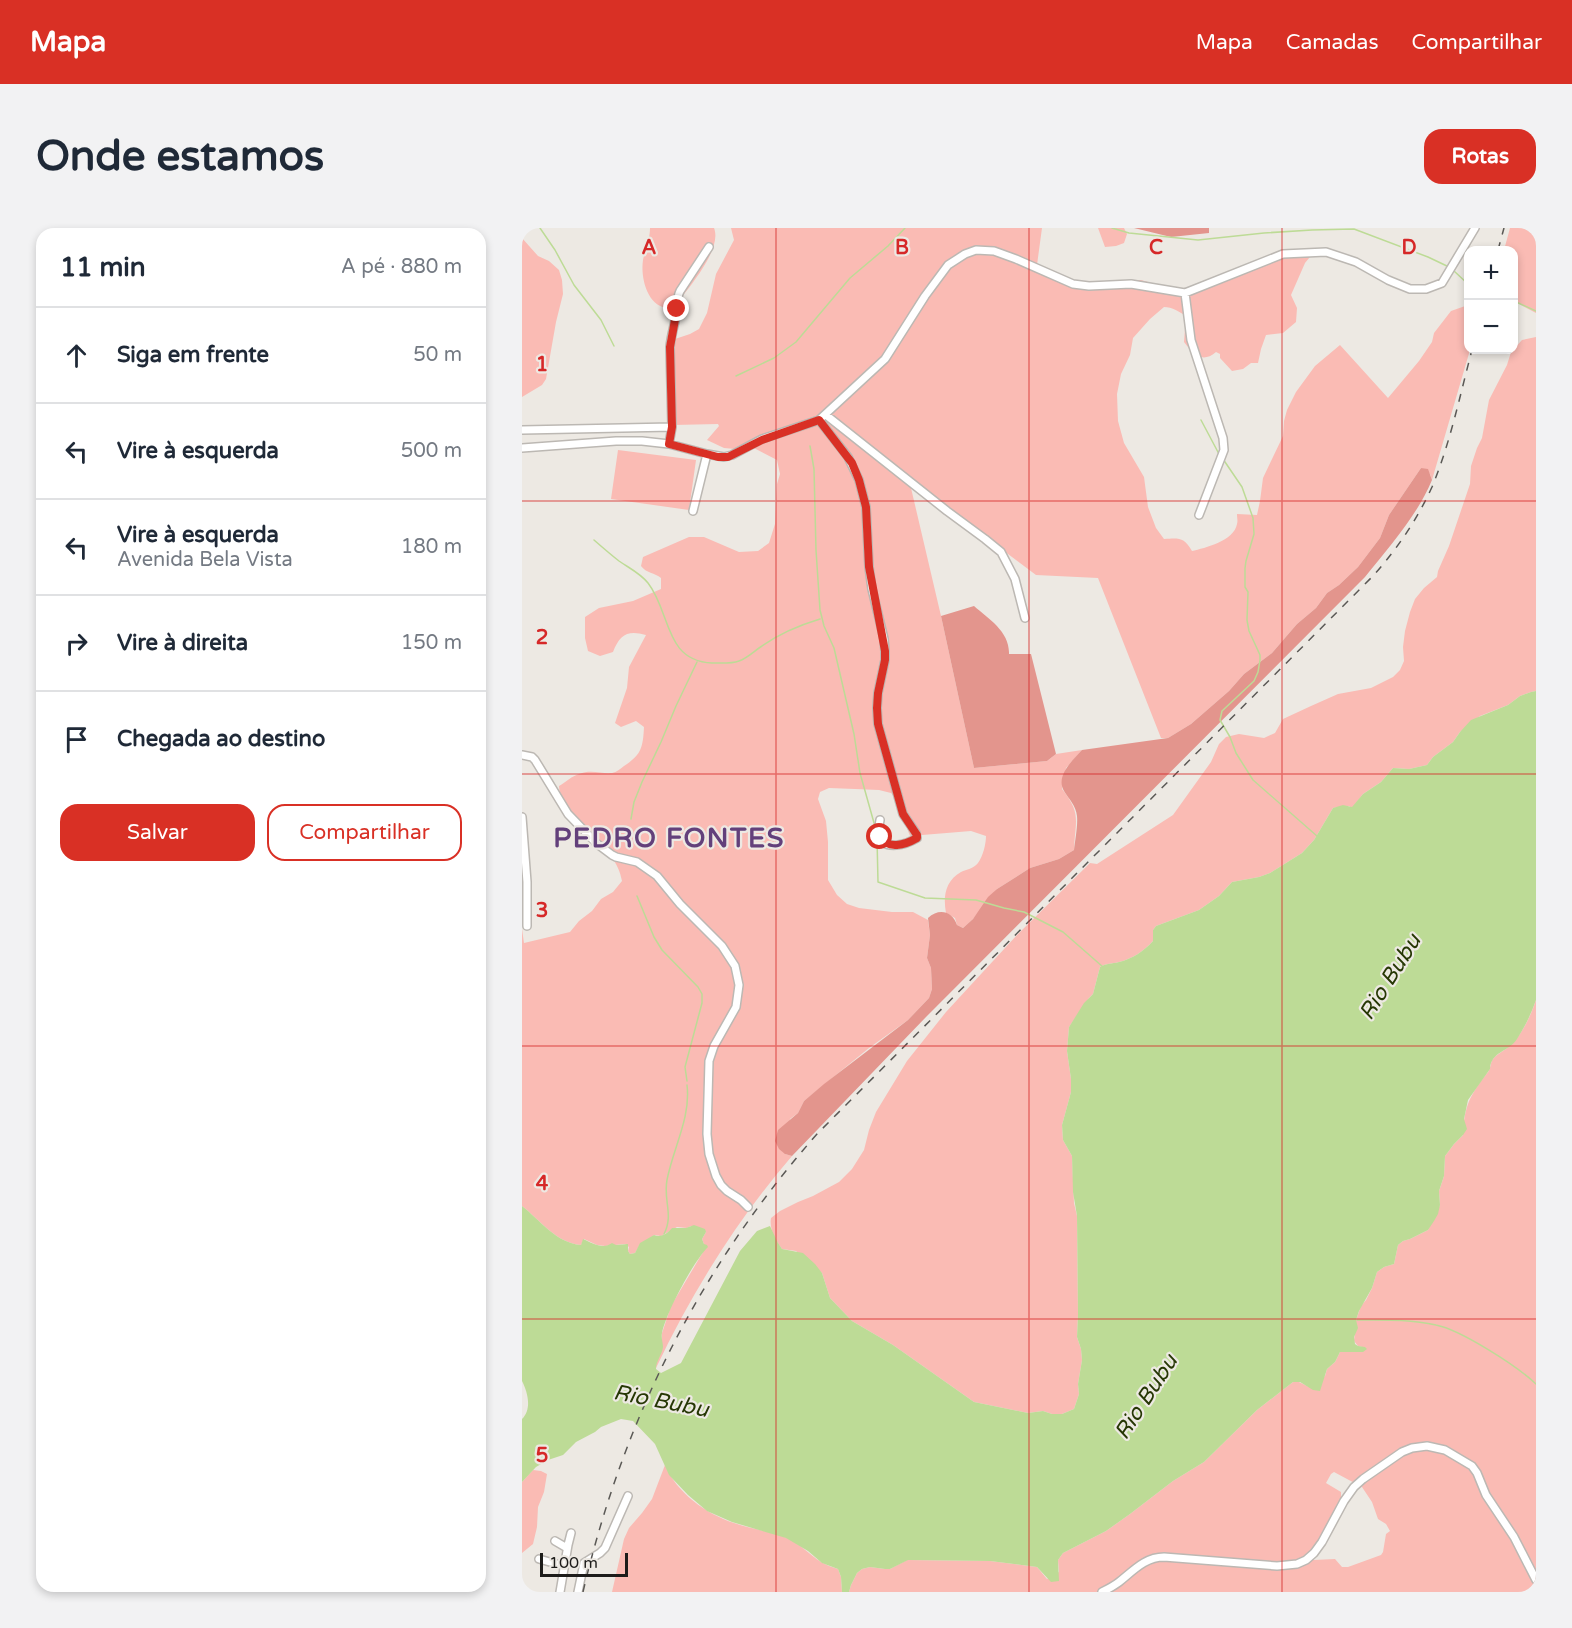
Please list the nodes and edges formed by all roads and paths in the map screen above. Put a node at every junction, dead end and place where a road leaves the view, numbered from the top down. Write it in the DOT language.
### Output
graph roads {
  1 [pos="1475,228"];
  2 [pos="709,247"];
  3 [pos="1185,293"];
  4 [pos="826,414"];
  5 [pos="819,420"];
  6 [pos="672,427"];
  7 [pos="522,430"];
  8 [pos="669,444"];
  9 [pos="522,448"];
  10 [pos="706,454"];
  11 [pos="693,511"];
  12 [pos="1199,515"];
  13 [pos="1025,618"];
  14 [pos="522,755"];
  15 [pos="522,817"];
  16 [pos="880,820"];
  17 [pos="527,926"];
  18 [pos="748,1207"];
  19 [pos="628,1496"];
  20 [pos="571,1533"];
  21 [pos="555,1541"];
  22 [pos="567,1548"];
  23 [pos="539,1559"];
  24 [pos="564,1566"];
  25 [pos="1536,1581"];
  26 [pos="560,1592"];
  27 [pos="578,1592"];
  28 [pos="1102,1592"];
  1 -- 3 [label="street"];
  2 -- 6 [label="street"];
  3 -- 4 [label="street"];
  3 -- 12 [label="street"];
  4 -- 5 [label="street"];
  4 -- 13 [label="street"];
  5 -- 10 [label="street"];
  5 -- 16 [label="street"];
  6 -- 7 [label="street"];
  6 -- 8 [label="street"];
  8 -- 9 [label="street"];
  8 -- 10 [label="street"];
  10 -- 11 [label="street"];
  14 -- 18 [label="street"];
  15 -- 17 [label="street"];
  19 -- 27 [label="street"];
  20 -- 22 [label="street"];
  21 -- 22 [label="street"];
  22 -- 24 [label="street"];
  23 -- 24 [label="street"];
  24 -- 26 [label="street"];
  25 -- 28 [label="street"];
}
